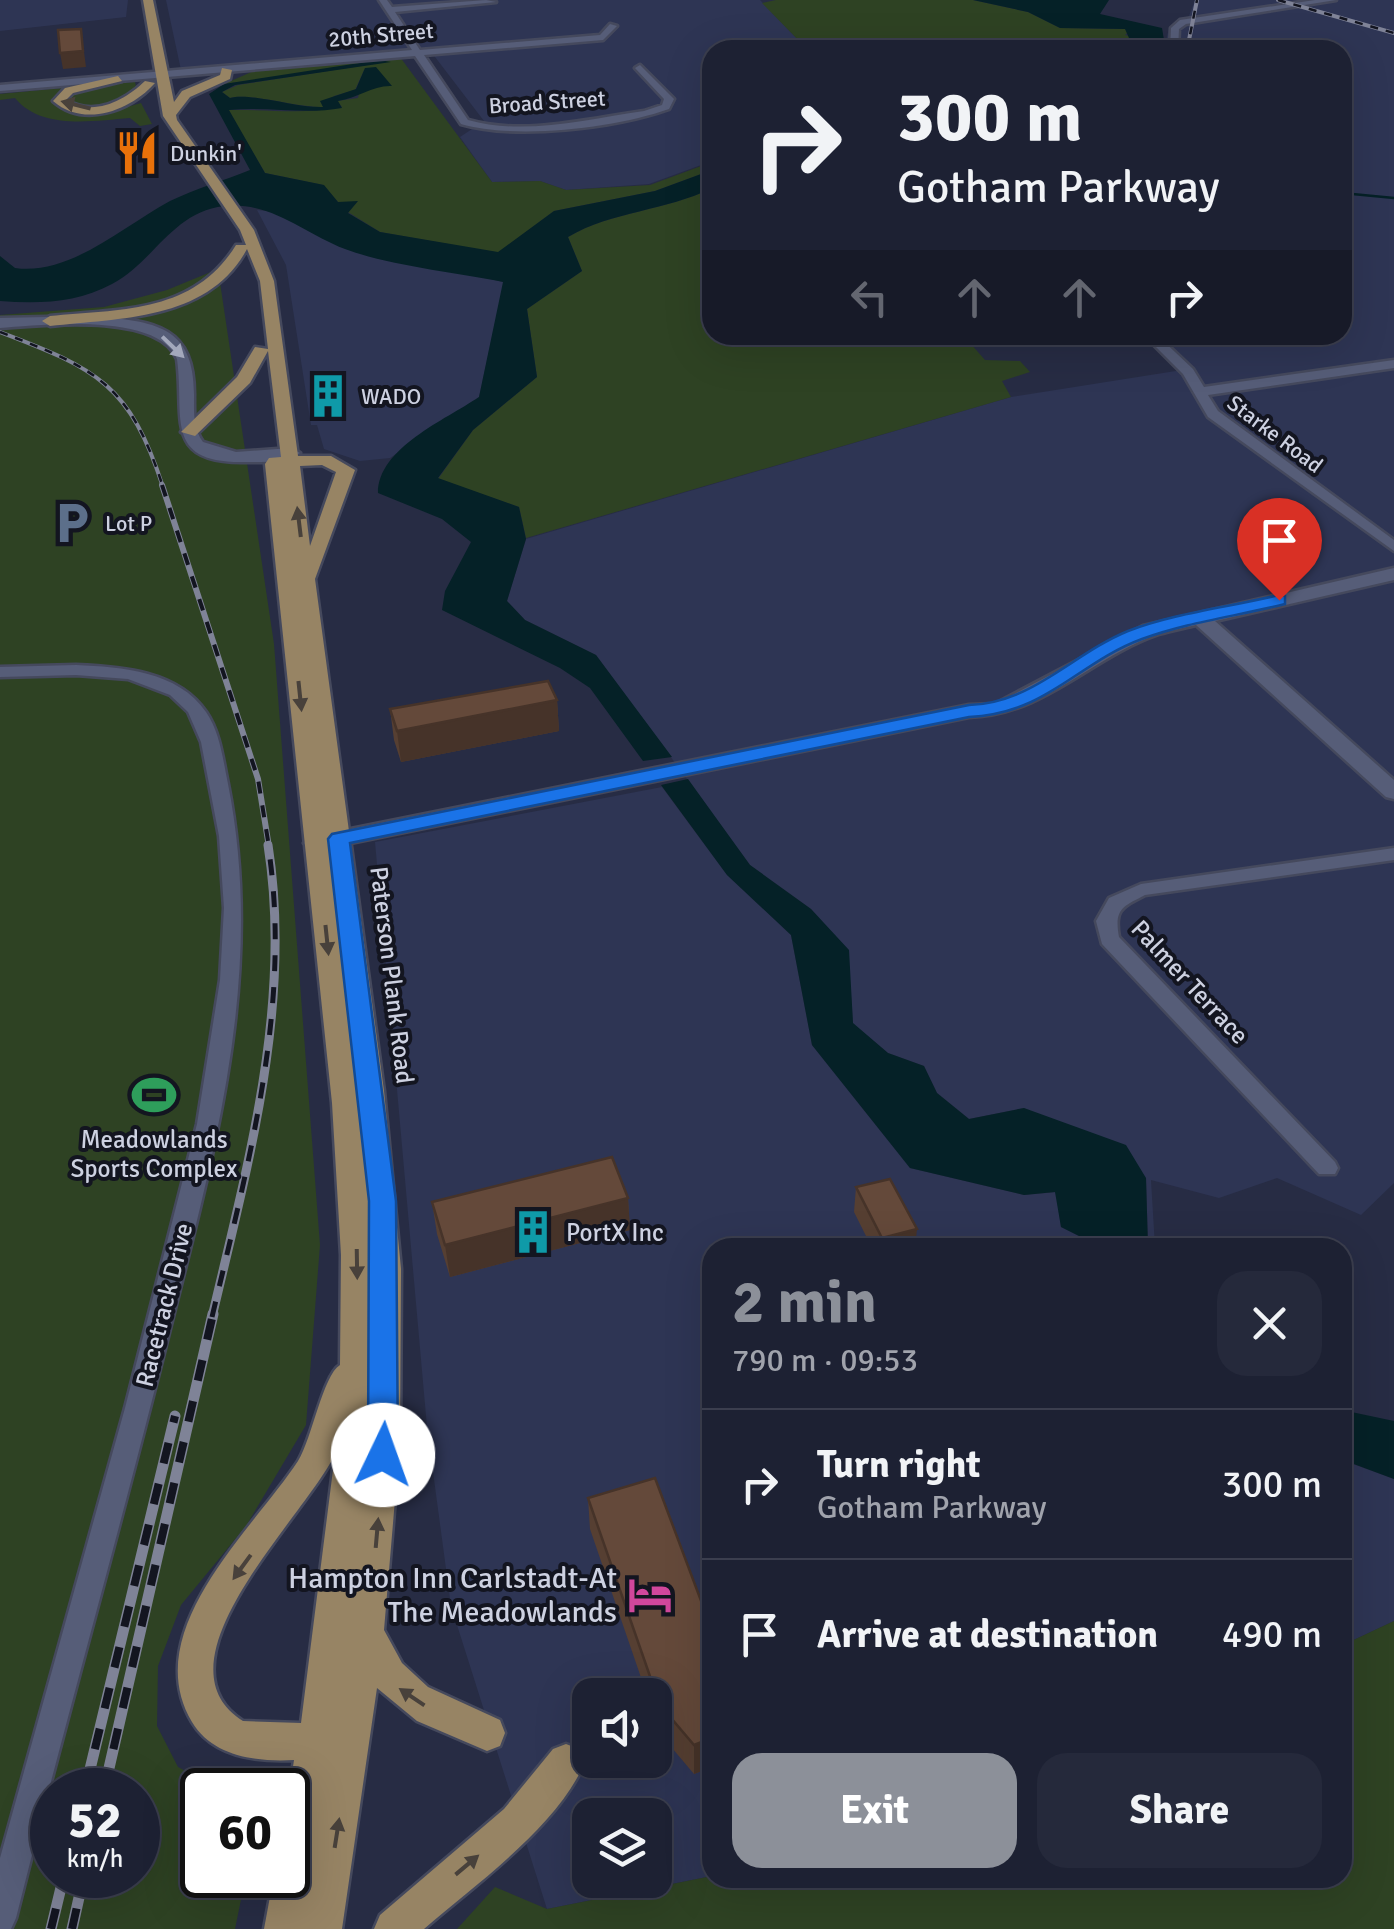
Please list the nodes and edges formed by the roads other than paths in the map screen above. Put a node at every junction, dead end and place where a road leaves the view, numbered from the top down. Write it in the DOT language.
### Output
graph roads {
  1 [pos="137,0"];
  2 [pos="148,0"];
  3 [pos="1332,0"];
  4 [pos="492,2"];
  5 [pos="387,5"];
  6 [pos="613,26"];
  7 [pos="1176,40"];
  8 [pos="417,52"];
  9 [pos="640,68"];
  10 [pos="226,70"];
  11 [pos="151,75"];
  12 [pos="118,79"];
  13 [pos="92,82"];
  14 [pos="0,90"];
  15 [pos="169,116"];
  16 [pos="207,184"];
  17 [pos="226,210"];
  18 [pos="242,248"];
  19 [pos="50,321"];
  20 [pos="0,323"];
  21 [pos="1160,345"];
  22 [pos="261,350"];
  23 [pos="1394,364"];
  24 [pos="1199,392"];
  25 [pos="188,432"];
  26 [pos="282,458"];
  27 [pos="1394,547"];
  28 [pos="1394,574"];
  29 [pos="307,584"];
  30 [pos="1200,618"];
  31 [pos="0,672"];
  32 [pos="1394,792"];
  33 [pos="328,841"];
  34 [pos="1394,854"];
  35 [pos="1327,1168"];
  36 [pos="357,1342"];
  37 [pos="367,1630"];
  38 [pos="487,1732"];
  39 [pos="336,1736"];
  40 [pos="566,1762"];
  41 [pos="0,1918"];
  42 [pos="284,1929"];
  43 [pos="322,1929"];
  44 [pos="394,1929"];
  1 -- 11 [label="main road, Paterson Plank Road"];
  2 -- 11 [label="main road, Paterson Plank Road"];
  3 -- 7 [label="street"];
  4 -- 5 [label="street"];
  5 -- 8 [label="street, Broad Street"];
  6 -- 8 [label="street, 20th Street"];
  8 -- 9 [label="street, Broad Street"];
  8 -- 10 [label="street, 20th Street"];
  10 -- 11 [label="street, 20th Street"];
  10 -- 15 [label="main road"];
  11 -- 12 [label="street, 20th Street"];
  11 -- 12 [label="main road, one-way"];
  11 -- 13 [label="main road"];
  11 -- 15 [label="main road, Paterson Plank Road"];
  11 -- 16 [label="main road, Paterson Plank Road"];
  12 -- 13 [label="street, 20th Street"];
  13 -- 14 [label="street, 20th Street"];
  15 -- 16 [label="main road, Paterson Plank Road"];
  16 -- 17 [label="main road, Paterson Plank Road"];
  17 -- 18 [label="main road, Paterson Plank Road"];
  17 -- 26 [label="main road, Paterson Plank Road"];
  18 -- 19 [label="main road"];
  18 -- 22 [label="main road, Paterson Plank Road"];
  19 -- 20 [label="street"];
  19 -- 25 [label="street, one-way"];
  21 -- 24 [label="street, Starke Road"];
  22 -- 25 [label="main road"];
  22 -- 26 [label="main road, Paterson Plank Road"];
  23 -- 24 [label="street"];
  24 -- 27 [label="street, Starke Road"];
  25 -- 26 [label="street"];
  29 -- 26 [label="main road, Paterson Plank Road, one-way"];
  26 -- 29 [label="main road"];
  26 -- 33 [label="main road, Paterson Plank Road, one-way"];
  28 -- 30 [label="street"];
  29 -- 33 [label="main road, Paterson Plank Road"];
  30 -- 32 [label="street"];
  30 -- 33 [label="street"];
  31 -- 41 [label="street, Racetrack Drive"];
  33 -- 36 [label="main road, Paterson Plank Road, one-way"];
  37 -- 33 [label="main road, Paterson Plank Road, one-way"];
  34 -- 35 [label="street, Palmer Terrace"];
  36 -- 39 [label="main road, Paterson Plank Road"];
  36 -- 39 [label="main road, one-way"];
  38 -- 37 [label="main road, one-way"];
  37 -- 39 [label="main road, Paterson Plank Road"];
  39 -- 42 [label="main road"];
  43 -- 39 [label="main road, Paterson Plank Road, one-way"];
  44 -- 40 [label="main road, one-way"];
}
